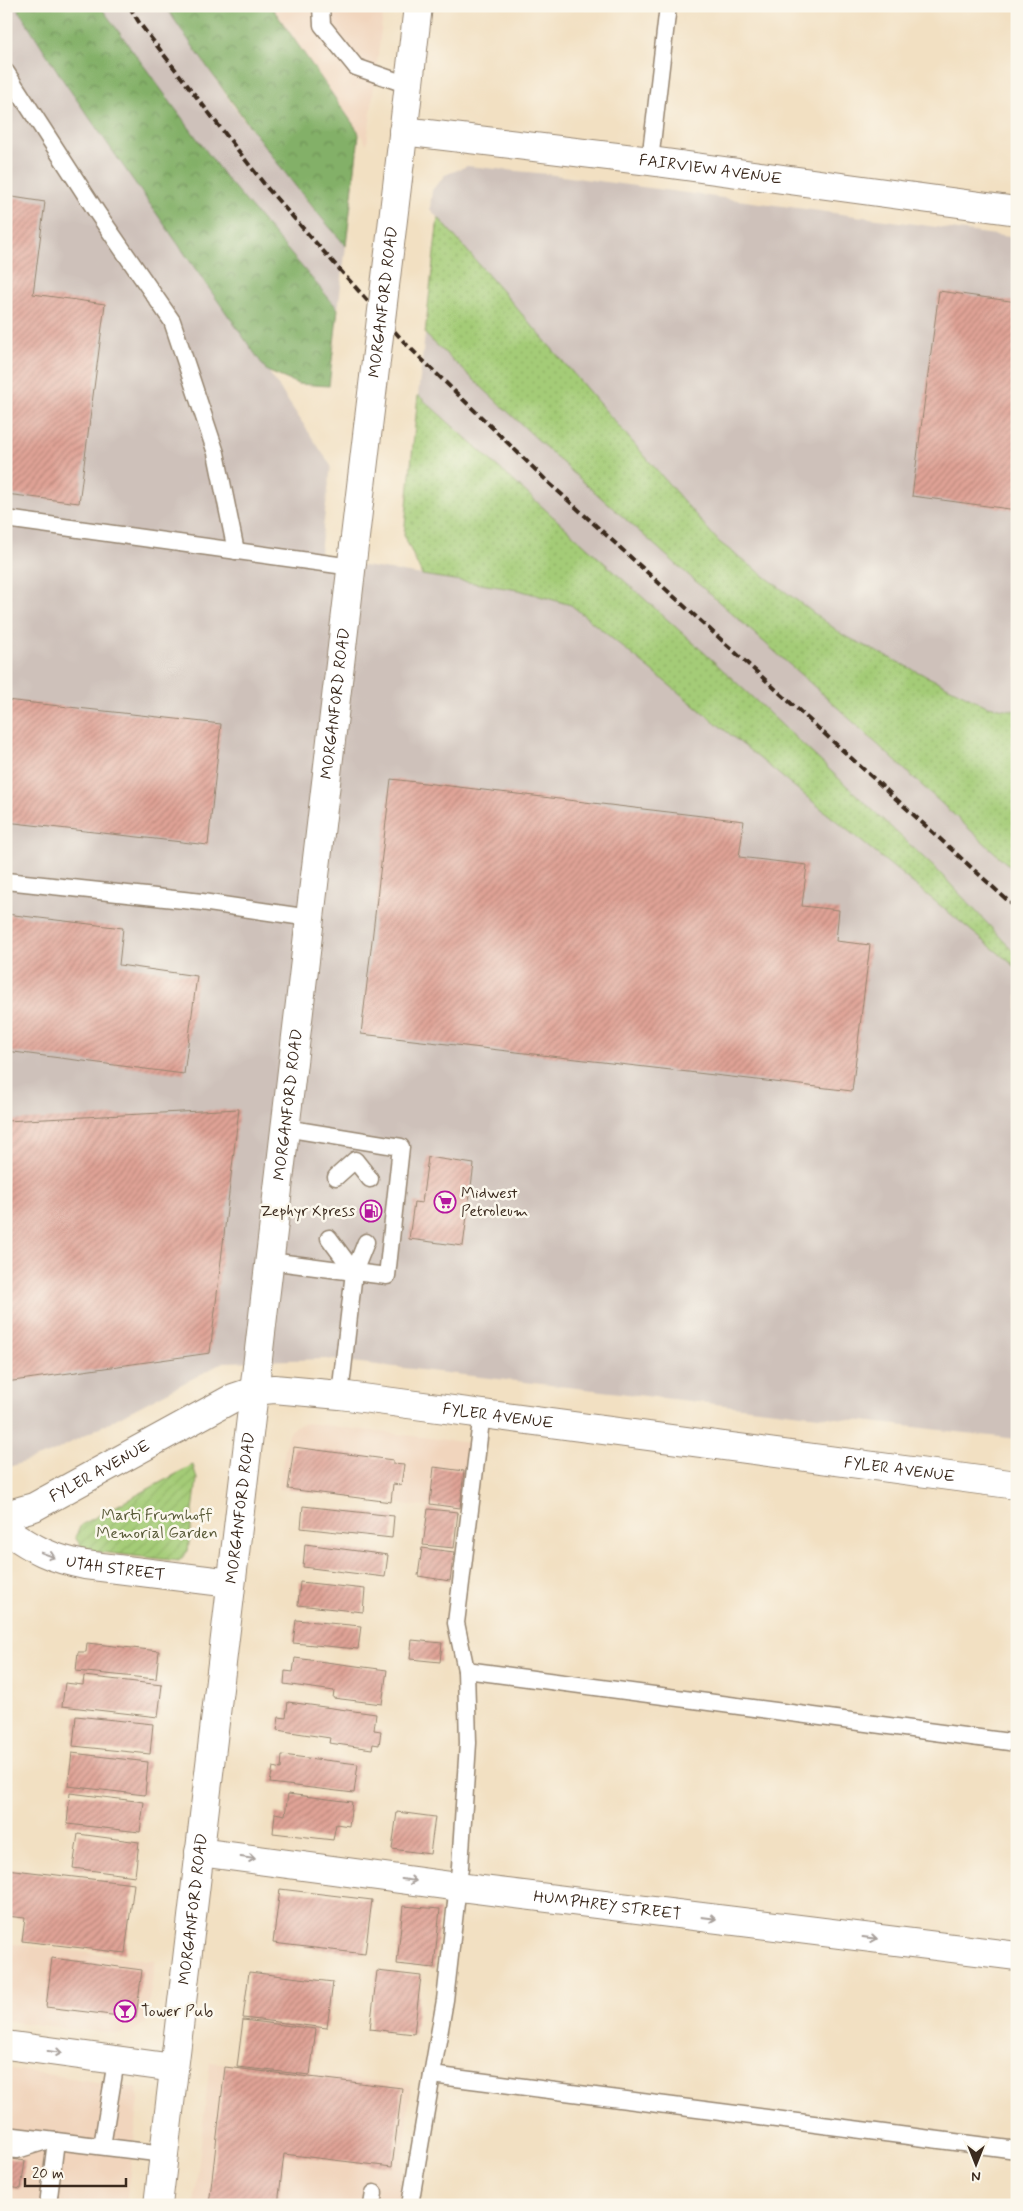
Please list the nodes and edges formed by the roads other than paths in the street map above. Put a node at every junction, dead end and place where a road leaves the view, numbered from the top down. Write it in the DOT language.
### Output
graph roads {
  1 [pos="321,6"];
  2 [pos="418,6"];
  3 [pos="668,6"];
  4 [pos="6,72"];
  5 [pos="408,85"];
  6 [pos="403,131"];
  7 [pos="650,161"];
  8 [pos="1017,211"];
  9 [pos="6,519"];
  10 [pos="236,551"];
  11 [pos="352,567"];
  12 [pos="6,881"];
  13 [pos="310,918"];
  14 [pos="285,1128"];
  15 [pos="358,1141"];
  16 [pos="355,1160"];
  17 [pos="336,1177"];
  18 [pos="370,1179"];
  19 [pos="329,1238"];
  20 [pos="366,1242"];
  21 [pos="270,1261"];
  22 [pos="354,1272"];
  23 [pos="254,1391"];
  24 [pos="340,1395"];
  25 [pos="482,1413"];
  26 [pos="1017,1485"];
  27 [pos="6,1516"];
  28 [pos="6,1530"];
  29 [pos="231,1583"];
  30 [pos="466,1670"];
  31 [pos="1017,1743"];
  32 [pos="200,1852"];
  33 [pos="459,1887"];
  34 [pos="1017,1956"];
  35 [pos="6,2045"];
  36 [pos="116,2060"];
  37 [pos="174,2068"];
  38 [pos="432,2075"];
  39 [pos="6,2135"];
  40 [pos="52,2141"];
  41 [pos="102,2146"];
  42 [pos="6,2149"];
  43 [pos="1017,2150"];
  44 [pos="164,2154"];
  45 [pos="48,2205"];
  46 [pos="158,2205"];
  47 [pos="410,2205"];
  1 -- 5 [label="lane"];
  2 -- 5 [label="street, MORGANFORD ROAD"];
  3 -- 7 [label="lane"];
  4 -- 10 [label="lane"];
  5 -- 6 [label="street, MORGANFORD ROAD"];
  6 -- 7 [label="street, FAIRVIEW AVENUE"];
  6 -- 11 [label="street, MORGANFORD ROAD, bridge"];
  7 -- 8 [label="street, FAIRVIEW AVENUE"];
  9 -- 10 [label="lane"];
  10 -- 11 [label="lane"];
  11 -- 13 [label="street, MORGANFORD ROAD"];
  12 -- 13 [label="lane"];
  13 -- 14 [label="street, MORGANFORD ROAD"];
  14 -- 15 [label="lane"];
  14 -- 21 [label="street, MORGANFORD ROAD"];
  15 -- 16 [label="lane"];
  15 -- 22 [label="lane"];
  16 -- 17 [label="lane"];
  16 -- 18 [label="lane"];
  19 -- 22 [label="lane"];
  20 -- 22 [label="lane"];
  21 -- 22 [label="lane"];
  21 -- 23 [label="street, MORGANFORD ROAD"];
  22 -- 24 [label="lane"];
  23 -- 24 [label="street, FYLER AVENUE"];
  23 -- 27 [label="street, FYLER AVENUE"];
  23 -- 29 [label="street, MORGANFORD ROAD"];
  24 -- 25 [label="street, FYLER AVENUE"];
  25 -- 26 [label="street, FYLER AVENUE"];
  25 -- 30 [label="lane"];
  28 -- 29 [label="street, UTAH STREET, one-way"];
  29 -- 32 [label="street, MORGANFORD ROAD"];
  30 -- 31 [label="lane"];
  30 -- 33 [label="lane"];
  32 -- 33 [label="street, HUMPHREY STREET, one-way"];
  32 -- 37 [label="street, MORGANFORD ROAD"];
  33 -- 34 [label="street, HUMPHREY STREET, one-way"];
  33 -- 38 [label="lane"];
  35 -- 36 [label="street, one-way"];
  36 -- 37 [label="street"];
  36 -- 41 [label="lane"];
  37 -- 44 [label="street, MORGANFORD ROAD"];
  38 -- 43 [label="lane"];
  38 -- 47 [label="lane"];
  39 -- 40 [label="lane"];
  40 -- 41 [label="lane"];
  40 -- 42 [label="lane"];
  40 -- 45 [label="lane"];
  41 -- 44 [label="lane"];
  44 -- 46 [label="street, MORGANFORD ROAD"];
}
